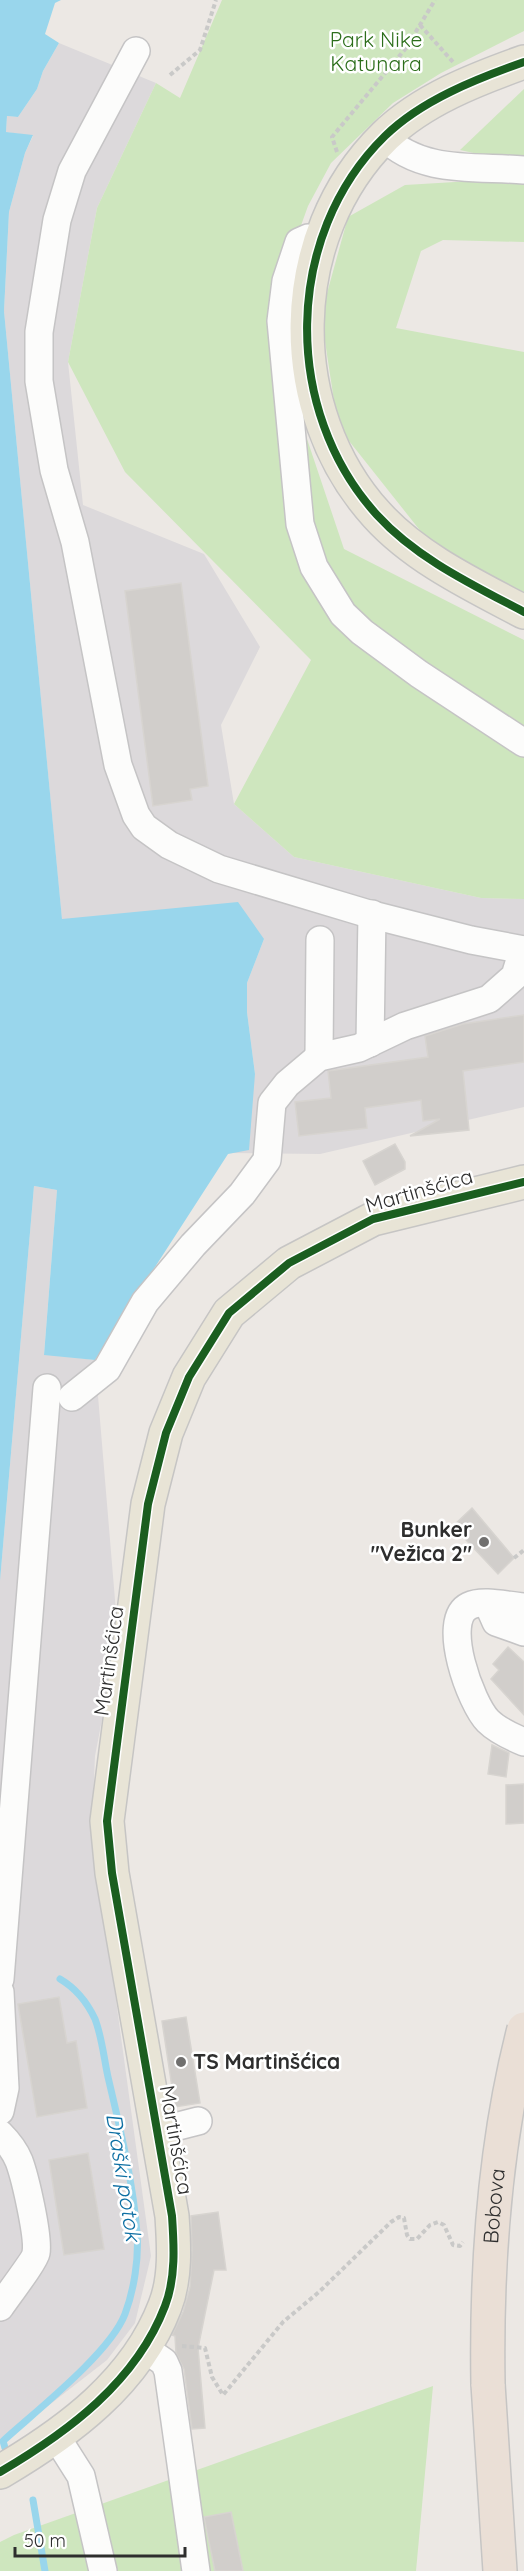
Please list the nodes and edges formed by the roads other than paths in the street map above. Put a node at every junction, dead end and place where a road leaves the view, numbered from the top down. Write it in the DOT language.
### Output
graph roads {
  1 [pos="136,51"];
  2 [pos="524,62"];
  3 [pos="384,137"];
  4 [pos="524,170"];
  5 [pos="320,241"];
  6 [pos="524,612"];
  7 [pos="524,743"];
  8 [pos="372,914"];
  9 [pos="320,940"];
  10 [pos="523,950"];
  11 [pos="370,1043"];
  12 [pos="319,1056"];
  13 [pos="524,1182"];
  14 [pos="488,1604"];
  15 [pos="524,1607"];
  16 [pos="524,1632"];
  17 [pos="524,1742"];
  18 [pos="0,1979"];
  19 [pos="0,1992"];
  20 [pos="524,2029"];
  21 [pos="0,2111"];
  22 [pos="198,2121"];
  23 [pos="155,2132"];
  24 [pos="0,2134"];
  25 [pos="10,2278"];
  26 [pos="0,2307"];
  27 [pos="160,2347"];
  28 [pos="55,2435"];
  29 [pos="0,2472"];
  30 [pos="103,2571"];
  31 [pos="196,2571"];
  32 [pos="500,2571"];
  1 -- 8 [label="street"];
  2 -- 3 [label="main road"];
  3 -- 4 [label="street"];
  3 -- 5 [label="main road"];
  5 -- 6 [label="main road"];
  5 -- 7 [label="street"];
  8 -- 10 [label="street"];
  8 -- 11 [label="street"];
  9 -- 12 [label="street"];
  10 -- 11 [label="street"];
  11 -- 12 [label="street"];
  12 -- 18 [label="street"];
  13 -- 23 [label="main road, Martinšćica"];
  14 -- 15 [label="street"];
  14 -- 16 [label="street"];
  14 -- 17 [label="street"];
  19 -- 21 [label="street"];
  20 -- 32 [label="highway, Bobova, bridge"];
  22 -- 23 [label="street"];
  23 -- 27 [label="main road, Martinšćica"];
  24 -- 25 [label="street"];
  25 -- 26 [label="street"];
  27 -- 28 [label="main road, Martinšćica"];
  27 -- 31 [label="street"];
  28 -- 29 [label="main road, Martinšćica"];
  28 -- 30 [label="street"];
}
